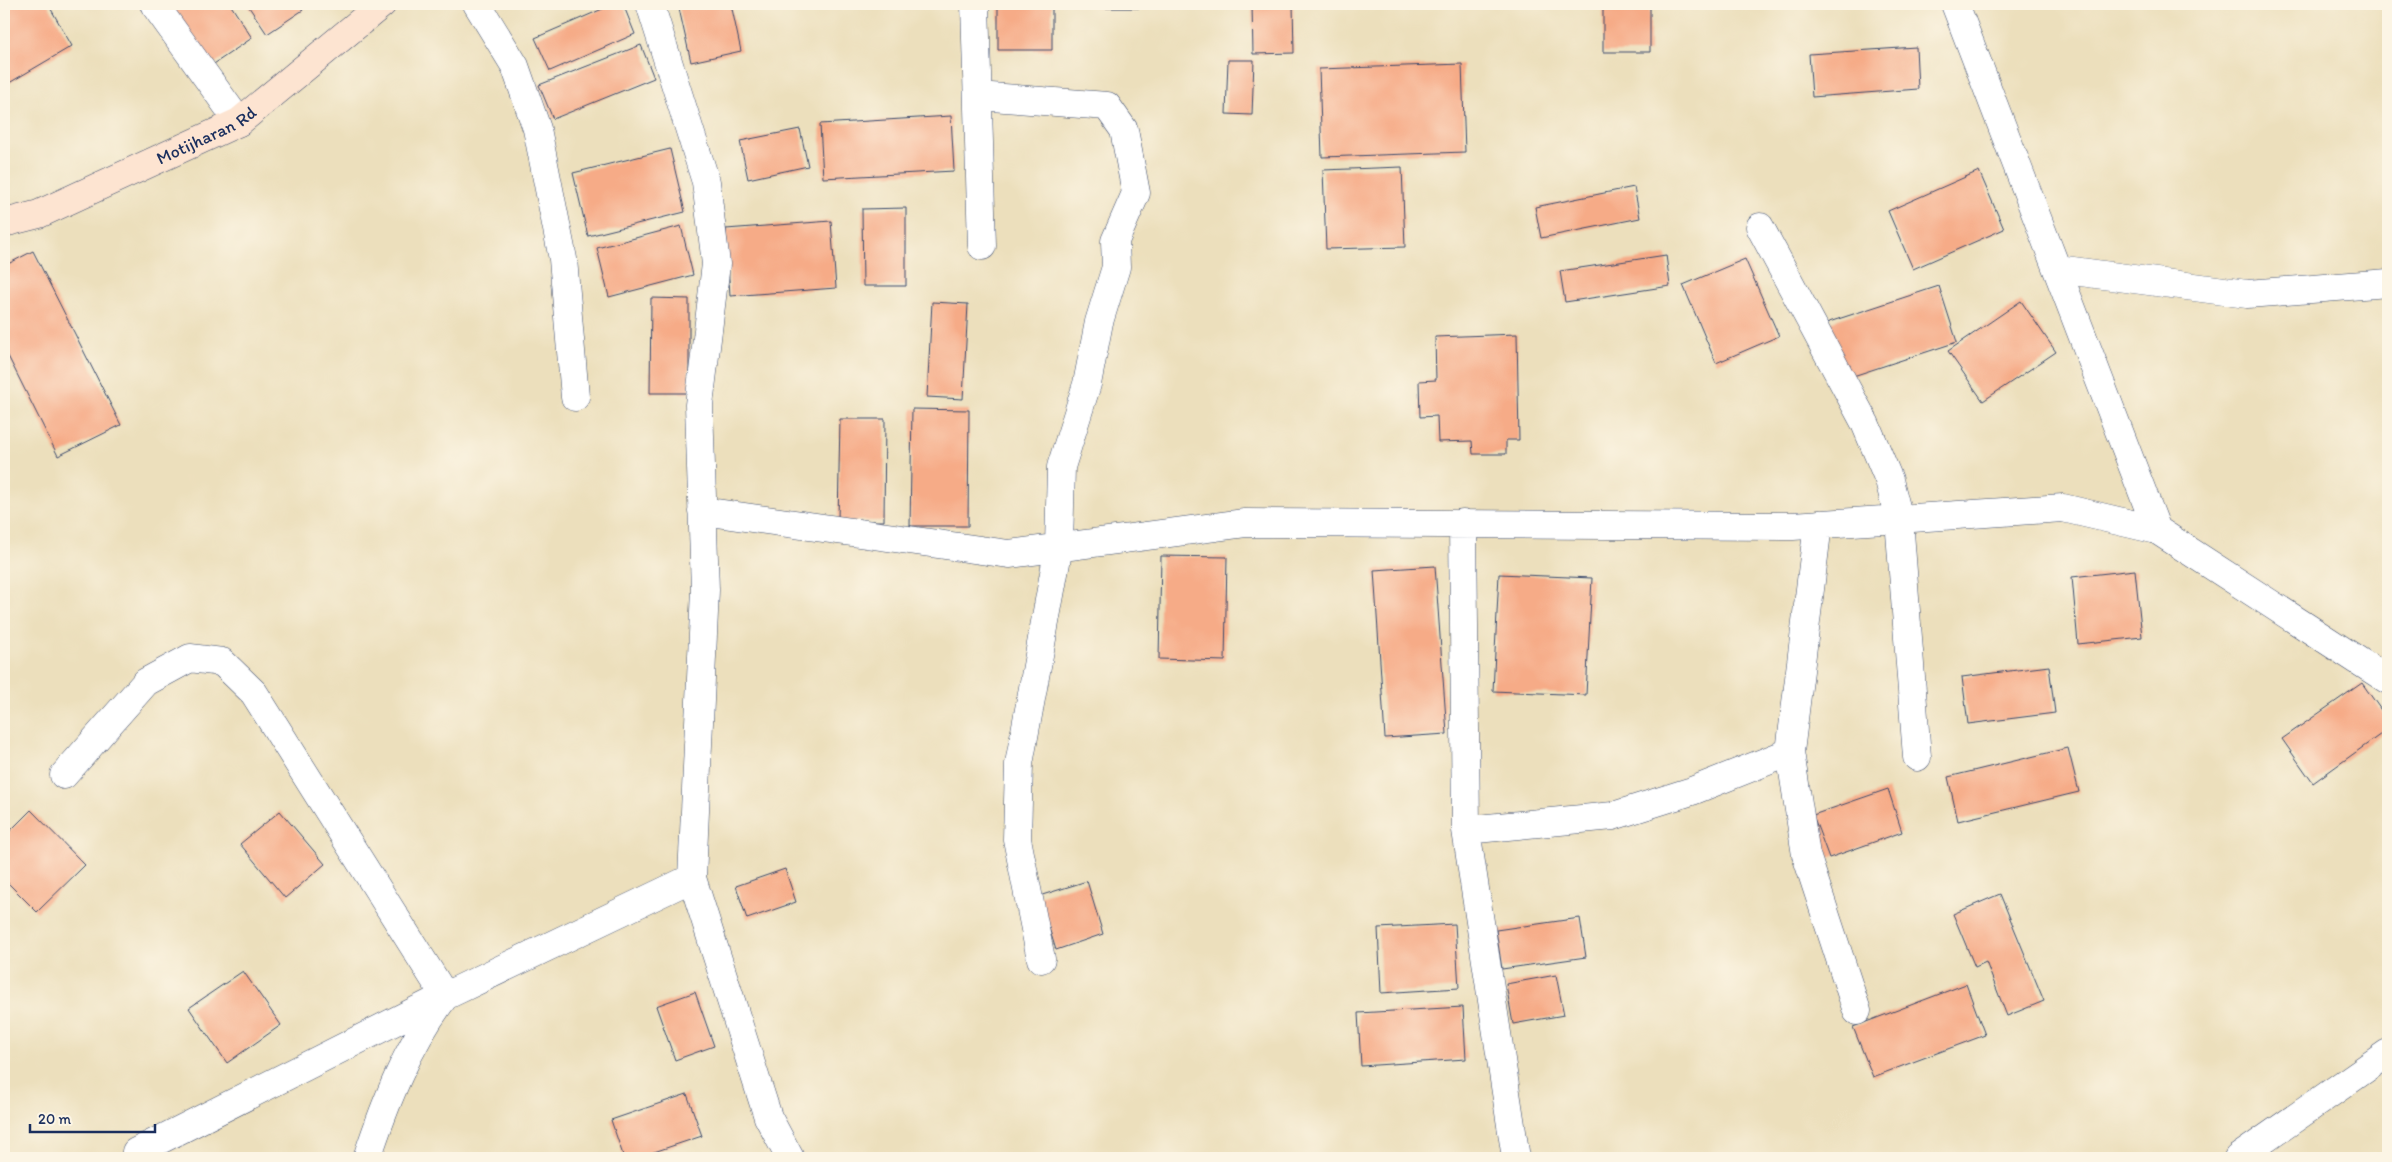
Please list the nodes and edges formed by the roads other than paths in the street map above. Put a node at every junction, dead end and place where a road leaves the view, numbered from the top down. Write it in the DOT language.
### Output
graph roads {
  1 [pos="154,4"];
  2 [pos="382,4"];
  3 [pos="477,4"];
  4 [pos="650,4"];
  5 [pos="975,4"];
  6 [pos="1955,4"];
  7 [pos="978,96"];
  8 [pos="239,122"];
  9 [pos="4,223"];
  10 [pos="1760,227"];
  11 [pos="982,246"];
  12 [pos="2058,269"];
  13 [pos="2388,283"];
  14 [pos="575,397"];
  15 [pos="702,511"];
  16 [pos="1899,519"];
  17 [pos="1463,524"];
  18 [pos="1818,524"];
  19 [pos="2157,530"];
  20 [pos="1059,546"];
  21 [pos="2388,680"];
  22 [pos="1790,752"];
  23 [pos="1917,757"];
  24 [pos="64,775"];
  25 [pos="1466,830"];
  26 [pos="692,878"];
  27 [pos="1041,959"];
  28 [pos="445,996"];
  29 [pos="1858,1011"];
  30 [pos="2388,1053"];
  31 [pos="136,1152"];
  32 [pos="366,1158"];
  33 [pos="790,1158"];
  34 [pos="1516,1158"];
  35 [pos="2238,1158"];
  1 -- 8 [label="street"];
  2 -- 8 [label="main road, Motijharan Rd"];
  3 -- 14 [label="street"];
  4 -- 15 [label="street"];
  5 -- 7 [label="street"];
  6 -- 12 [label="street"];
  7 -- 11 [label="street"];
  7 -- 20 [label="street"];
  8 -- 9 [label="main road, Motijharan Rd"];
  10 -- 16 [label="street"];
  12 -- 13 [label="street"];
  12 -- 19 [label="street"];
  15 -- 20 [label="street"];
  15 -- 26 [label="street"];
  16 -- 18 [label="street"];
  16 -- 19 [label="street"];
  16 -- 23 [label="street"];
  17 -- 18 [label="street"];
  17 -- 20 [label="street"];
  17 -- 25 [label="street"];
  18 -- 22 [label="street"];
  19 -- 21 [label="street"];
  20 -- 27 [label="street"];
  22 -- 25 [label="street"];
  22 -- 29 [label="street"];
  24 -- 28 [label="street"];
  25 -- 34 [label="street"];
  26 -- 28 [label="street"];
  26 -- 33 [label="street"];
  28 -- 31 [label="street"];
  28 -- 32 [label="street"];
  30 -- 35 [label="street"];
}
